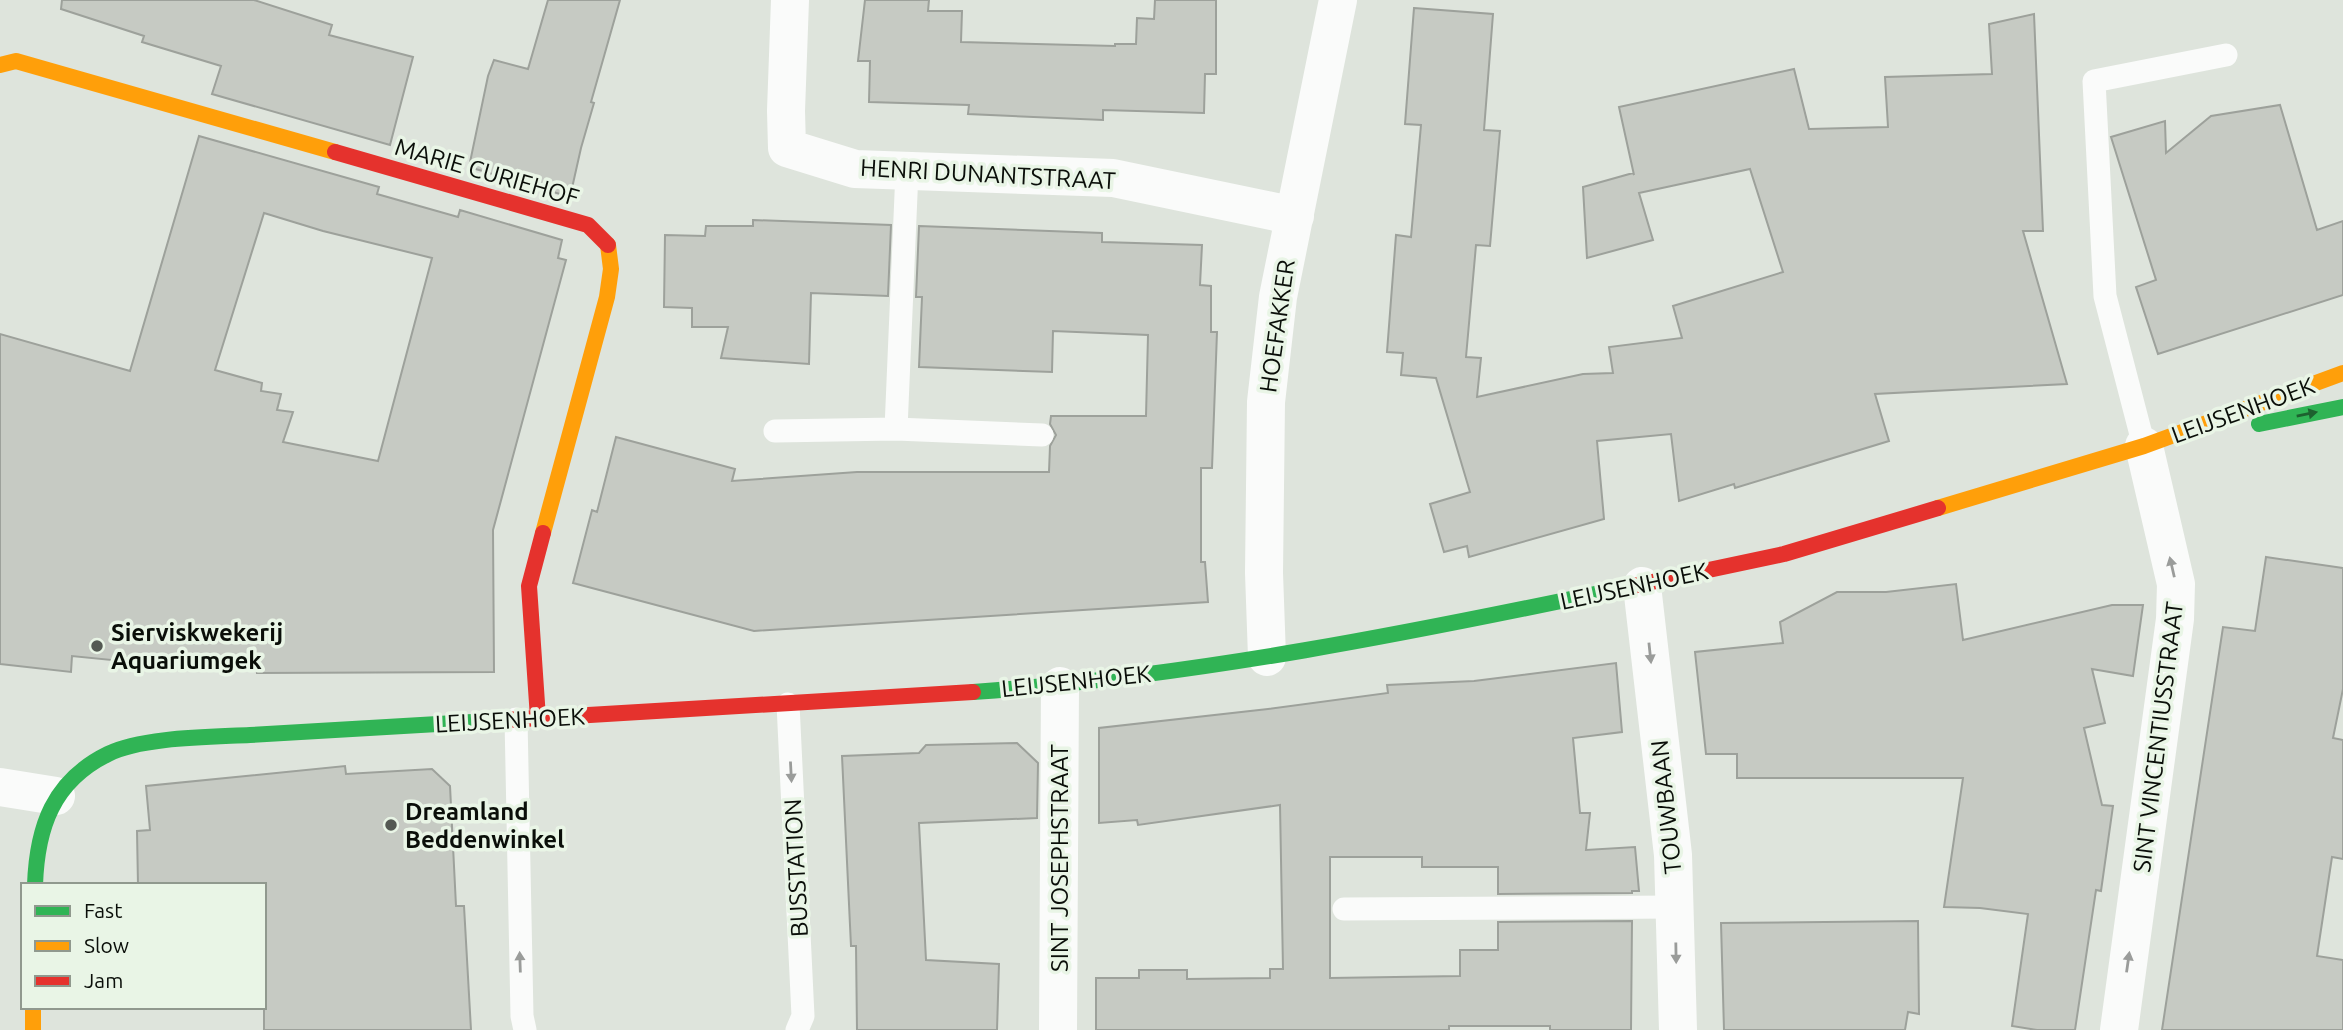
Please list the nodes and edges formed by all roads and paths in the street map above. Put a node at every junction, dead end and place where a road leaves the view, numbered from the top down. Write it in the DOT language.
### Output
graph roads {
  1 [pos="790,0"];
  2 [pos="1338,0"];
  3 [pos="2226,55"];
  4 [pos="0,65"];
  5 [pos="907,171"];
  6 [pos="1295,216"];
  7 [pos="2343,373"];
  8 [pos="2343,407"];
  9 [pos="896,429"];
  10 [pos="775,431"];
  11 [pos="1042,435"];
  12 [pos="2144,446"];
  13 [pos="1642,586"];
  14 [pos="1267,657"];
  15 [pos="1059,686"];
  16 [pos="788,704"];
  17 [pos="527,719"];
  18 [pos="0,787"];
  19 [pos="55,796"];
  20 [pos="34,883"];
  21 [pos="1675,907"];
  22 [pos="1344,909"];
  23 [pos="33,1009"];
  24 [pos="33,1030"];
  25 [pos="525,1030"];
  26 [pos="797,1030"];
  27 [pos="1058,1030"];
  28 [pos="1678,1030"];
  29 [pos="2119,1030"];
  1 -- 5 [label="street, HENRI DUNANTSTRAAT"];
  2 -- 6 [label="street, HOEFAKKER"];
  3 -- 12 [label="lane"];
  4 -- 17 [label="street, MARIE CURIEHOF"];
  5 -- 6 [label="street, HENRI DUNANTSTRAAT"];
  5 -- 9 [label="lane"];
  6 -- 14 [label="street, HOEFAKKER"];
  7 -- 12 [label="street, LEIJSENHOEK"];
  12 -- 8 [label="street, LEIJSENHOEK, one-way"];
  9 -- 10 [label="lane"];
  9 -- 11 [label="lane"];
  12 -- 13 [label="street, LEIJSENHOEK"];
  29 -- 12 [label="street, SINT VINCENTIUSSTRAAT, one-way"];
  13 -- 14 [label="street, LEIJSENHOEK"];
  13 -- 21 [label="street, TOUWBAAN, one-way"];
  14 -- 15 [label="street, LEIJSENHOEK"];
  15 -- 16 [label="street, LEIJSENHOEK"];
  15 -- 27 [label="street, SINT JOSEPHSTRAAT"];
  16 -- 17 [label="street, LEIJSENHOEK"];
  16 -- 26 [label="lane, BUSSTATION, one-way"];
  17 -- 19 [label="street, LEIJSENHOEK"];
  25 -- 17 [label="lane, one-way"];
  18 -- 19 [label="street"];
  19 -- 20 [label="street"];
  21 -- 22 [label="lane"];
  21 -- 28 [label="street, TOUWBAAN, one-way"];
  23 -- 24 [label="street"];
}
